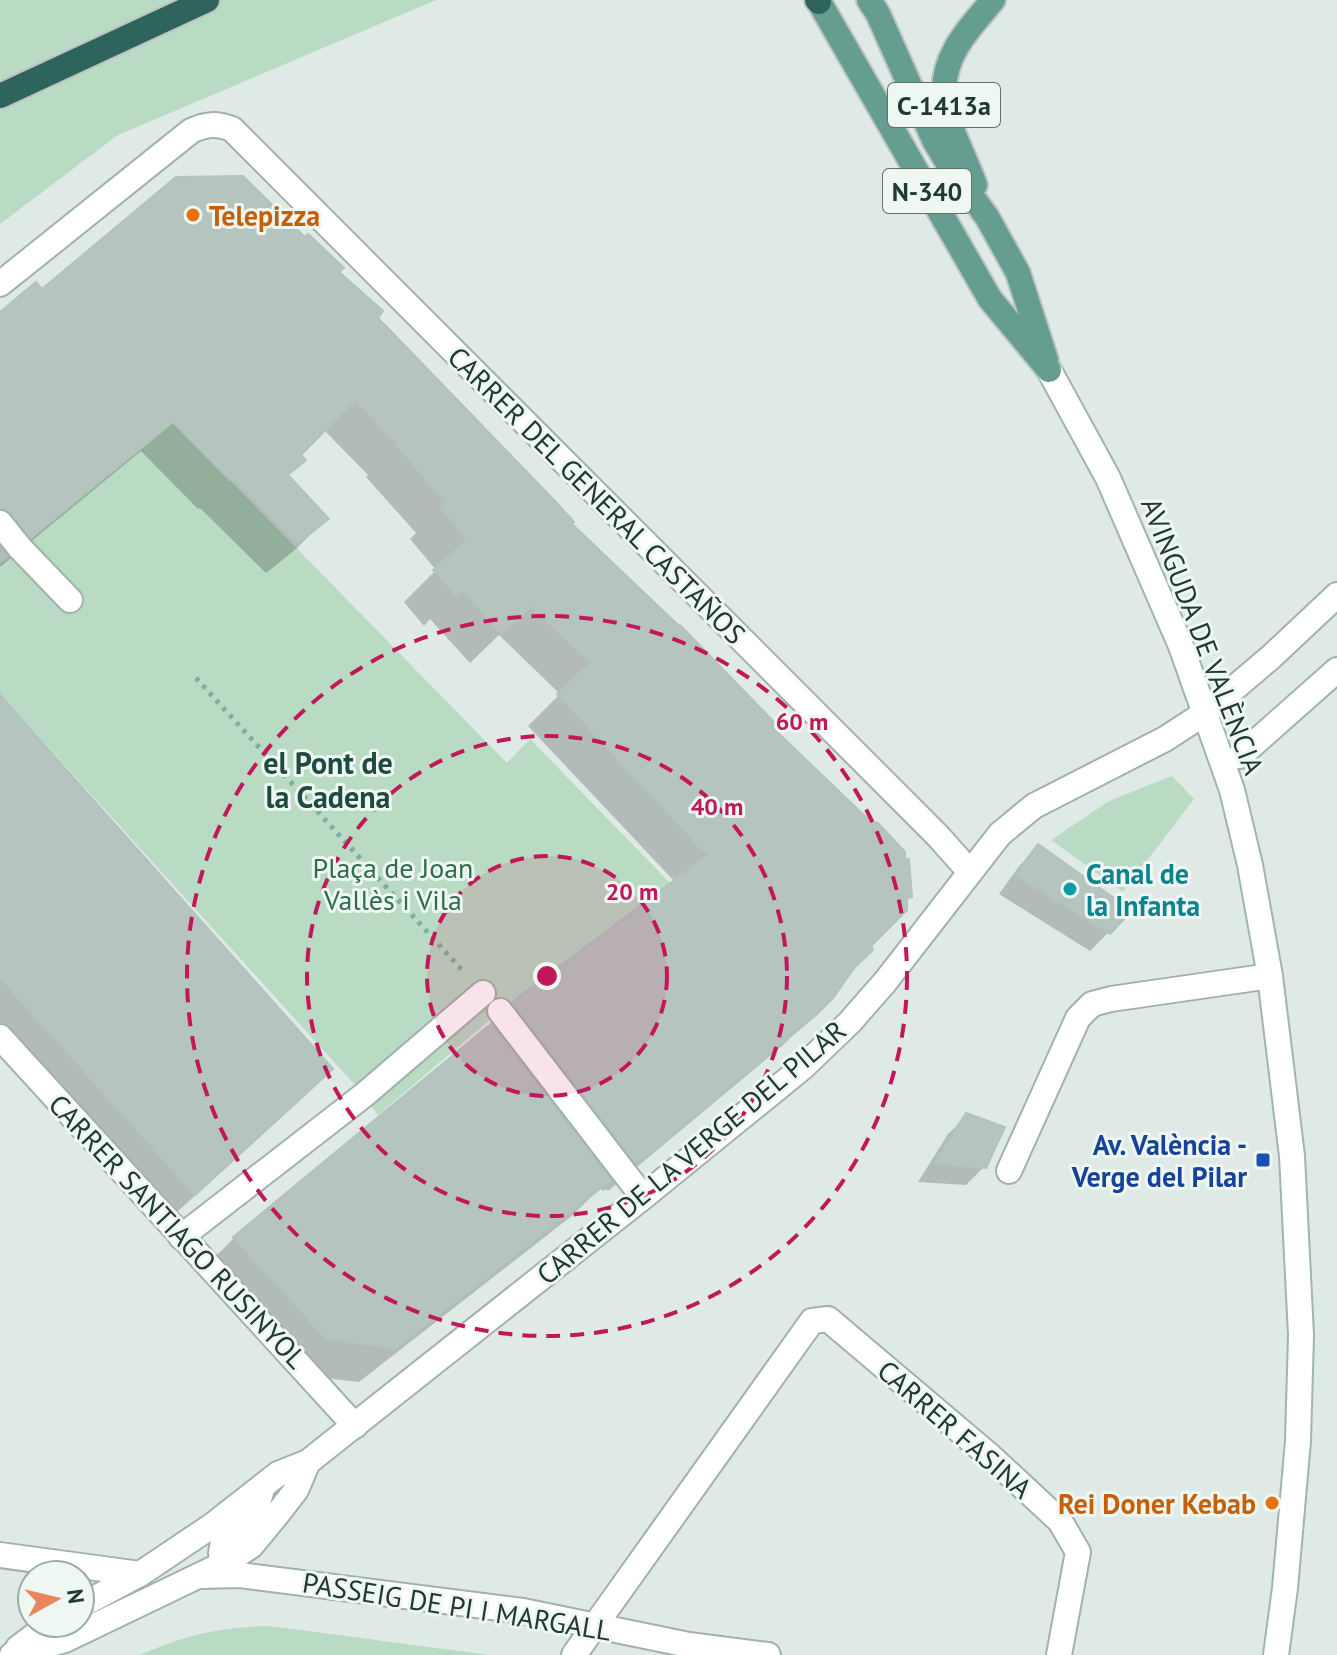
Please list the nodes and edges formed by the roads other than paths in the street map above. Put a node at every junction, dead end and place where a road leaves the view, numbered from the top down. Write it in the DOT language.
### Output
graph roads {
  1 [pos="207,0"];
  2 [pos="869,0"];
  3 [pos="993,0"];
  4 [pos="818,1"];
  5 [pos="0,96"];
  6 [pos="987,217"];
  7 [pos="0,284"];
  8 [pos="1049,370"];
  9 [pos="0,523"];
  10 [pos="1337,595"];
  11 [pos="70,600"];
  12 [pos="1337,670"];
  13 [pos="1205,713"];
  14 [pos="1240,756"];
  15 [pos="970,872"];
  16 [pos="1270,976"];
  17 [pos="483,993"];
  18 [pos="500,1011"];
  19 [pos="0,1037"];
  20 [pos="1009,1171"];
  21 [pos="643,1197"];
  22 [pos="181,1237"];
  23 [pos="355,1426"];
  24 [pos="308,1462"];
  25 [pos="262,1487"];
  26 [pos="0,1555"];
  27 [pos="233,1569"];
  28 [pos="140,1574"];
  29 [pos="96,1597"];
  30 [pos="595,1626"];
  31 [pos="31,1639"];
  32 [pos="11,1655"];
  33 [pos="574,1655"];
  34 [pos="768,1655"];
  35 [pos="1059,1655"];
  36 [pos="1276,1655"];
  1 -- 5 [label="highway"];
  2 -- 6 [label="main road, AVINGUDA DE VALÈNCIA / N-340"];
  3 -- 6 [label="main road, C-1413a"];
  4 -- 8 [label="main road, AVINGUDA DE VALÈNCIA / N-340"];
  6 -- 8 [label="main road, AVINGUDA DE VALÈNCIA / N-340"];
  7 -- 15 [label="street, CARRER DEL GENERAL CASTAÑOS"];
  8 -- 13 [label="street, AVINGUDA DE VALÈNCIA / N-340"];
  9 -- 11 [label="street"];
  10 -- 13 [label="street, CARRER DE LA VERGE DEL PILAR"];
  12 -- 14 [label="street"];
  13 -- 15 [label="street, CARRER DE LA VERGE DEL PILAR"];
  13 -- 16 [label="street, AVINGUDA DE VALÈNCIA / N-340"];
  15 -- 21 [label="street, CARRER DE LA VERGE DEL PILAR"];
  16 -- 20 [label="street"];
  16 -- 36 [label="street, AVINGUDA DE VALÈNCIA / N-340"];
  17 -- 22 [label="street"];
  18 -- 21 [label="street"];
  19 -- 22 [label="street, CARRER SANTIAGO RUSINYOL"];
  21 -- 23 [label="street, CARRER DE LA VERGE DEL PILAR"];
  22 -- 23 [label="street, CARRER SANTIAGO RUSINYOL"];
  23 -- 24 [label="street, CARRER DE LA VERGE DEL PILAR"];
  24 -- 25 [label="street, CARRER DE LA VERGE DEL PILAR"];
  24 -- 27 [label="street, CARRER DE LA VERGE DEL PILAR"];
  25 -- 27 [label="street"];
  25 -- 28 [label="street, CARRER DE LA VERGE DEL PILAR"];
  26 -- 28 [label="street"];
  27 -- 30 [label="street, PASSEIG DE PI I MARGALL"];
  27 -- 32 [label="street, CARRER DE LA VERGE DEL PILAR"];
  28 -- 29 [label="street, CARRER DE LA VERGE DEL PILAR"];
  30 -- 33 [label="street"];
  30 -- 34 [label="street, PASSEIG DE PI I MARGALL"];
  30 -- 35 [label="street, CARRER FASINA"];
  31 -- 32 [label="street"];
}
